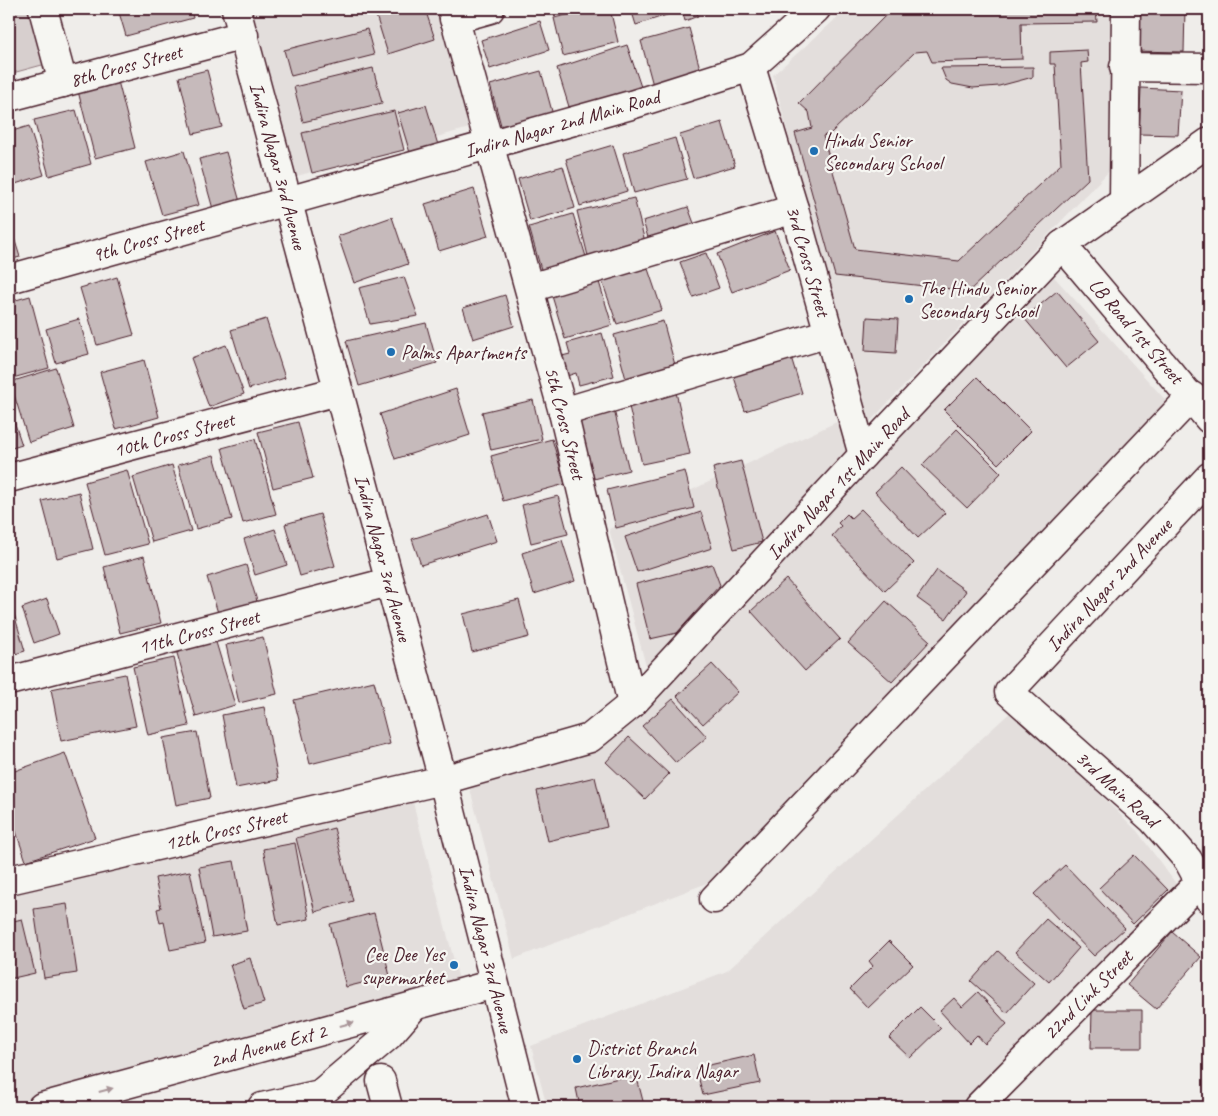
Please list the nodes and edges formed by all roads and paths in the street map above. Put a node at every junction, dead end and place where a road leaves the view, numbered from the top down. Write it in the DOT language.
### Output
graph roads {
  1 [pos="43,9"];
  2 [pos="236,9"];
  3 [pos="490,9"];
  4 [pos="816,9"];
  5 [pos="1126,9"];
  6 [pos="453,14"];
  7 [pos="244,35"];
  8 [pos="750,67"];
  9 [pos="1124,67"];
  10 [pos="1209,68"];
  11 [pos="63,83"];
  12 [pos="9,97"];
  13 [pos="1209,142"];
  14 [pos="489,145"];
  15 [pos="288,200"];
  16 [pos="1124,200"];
  17 [pos="794,209"];
  18 [pos="1062,245"];
  19 [pos="9,279"];
  20 [pos="530,288"];
  21 [pos="829,334"];
  22 [pos="338,391"];
  23 [pos="1192,396"];
  24 [pos="563,412"];
  25 [pos="1209,419"];
  26 [pos="863,455"];
  27 [pos="9,478"];
  28 [pos="1209,478"];
  29 [pos="389,582"];
  30 [pos="9,681"];
  31 [pos="1009,692"];
  32 [pos="632,704"];
  33 [pos="443,780"];
  34 [pos="9,880"];
  35 [pos="1204,891"];
  36 [pos="714,899"];
  37 [pos="494,984"];
  38 [pos="414,1006"];
  39 [pos="381,1081"];
  40 [pos="291,1103"];
  41 [pos="42,1107"];
  42 [pos="388,1107"];
  43 [pos="526,1107"];
  44 [pos="978,1107"];
  1 -- 11 [label="street"];
  2 -- 7 [label="street, Indira Nagar 3rd Avenue"];
  3 -- 6 [label="street"];
  4 -- 8 [label="street, Indira Nagar 2nd Main Road"];
  5 -- 9 [label="street"];
  6 -- 14 [label="street, 5th Cross Street"];
  7 -- 11 [label="street, 8th Cross Street"];
  7 -- 15 [label="street, Indira Nagar 3rd Avenue"];
  8 -- 14 [label="street, Indira Nagar 2nd Main Road"];
  8 -- 17 [label="street, 3rd Cross Street"];
  9 -- 10 [label="street"];
  9 -- 16 [label="street"];
  11 -- 12 [label="street, 8th Cross Street"];
  13 -- 16 [label="street, Indira Nagar 1st Main Road"];
  14 -- 15 [label="street, Indira Nagar 2nd Main Road"];
  14 -- 20 [label="street, 5th Cross Street"];
  15 -- 19 [label="street, 9th Cross Street"];
  15 -- 22 [label="street, Indira Nagar 3rd Avenue"];
  16 -- 18 [label="street, Indira Nagar 1st Main Road"];
  17 -- 20 [label="street"];
  17 -- 21 [label="street, 3rd Cross Street"];
  18 -- 23 [label="street, LB Road 1st Street"];
  18 -- 26 [label="street, Indira Nagar 1st Main Road"];
  20 -- 24 [label="street, 5th Cross Street"];
  21 -- 24 [label="street"];
  21 -- 26 [label="street, 3rd Cross Street"];
  22 -- 27 [label="street, 10th Cross Street"];
  22 -- 29 [label="street, Indira Nagar 3rd Avenue"];
  23 -- 25 [label="street, LB Road 1st Street"];
  23 -- 36 [label="street"];
  24 -- 32 [label="street, 5th Cross Street"];
  26 -- 32 [label="street, Indira Nagar 1st Main Road"];
  28 -- 31 [label="street, Indira Nagar 2nd Avenue"];
  29 -- 30 [label="street, 11th Cross Street"];
  29 -- 33 [label="street, Indira Nagar 3rd Avenue"];
  31 -- 35 [label="street, 3rd Main Road"];
  32 -- 33 [label="street, Indira Nagar 1st Main Road"];
  33 -- 34 [label="street, 12th Cross Street"];
  33 -- 37 [label="street, Indira Nagar 3rd Avenue"];
  35 -- 44 [label="street, 22nd Link Street"];
  37 -- 38 [label="street, 2nd Avenue Ext 2"];
  37 -- 43 [label="street, Indira Nagar 3rd Avenue"];
  38 -- 40 [label="street"];
  41 -- 38 [label="street, 2nd Avenue Ext 2, one-way"];
  39 -- 42 [label="street"];
}
